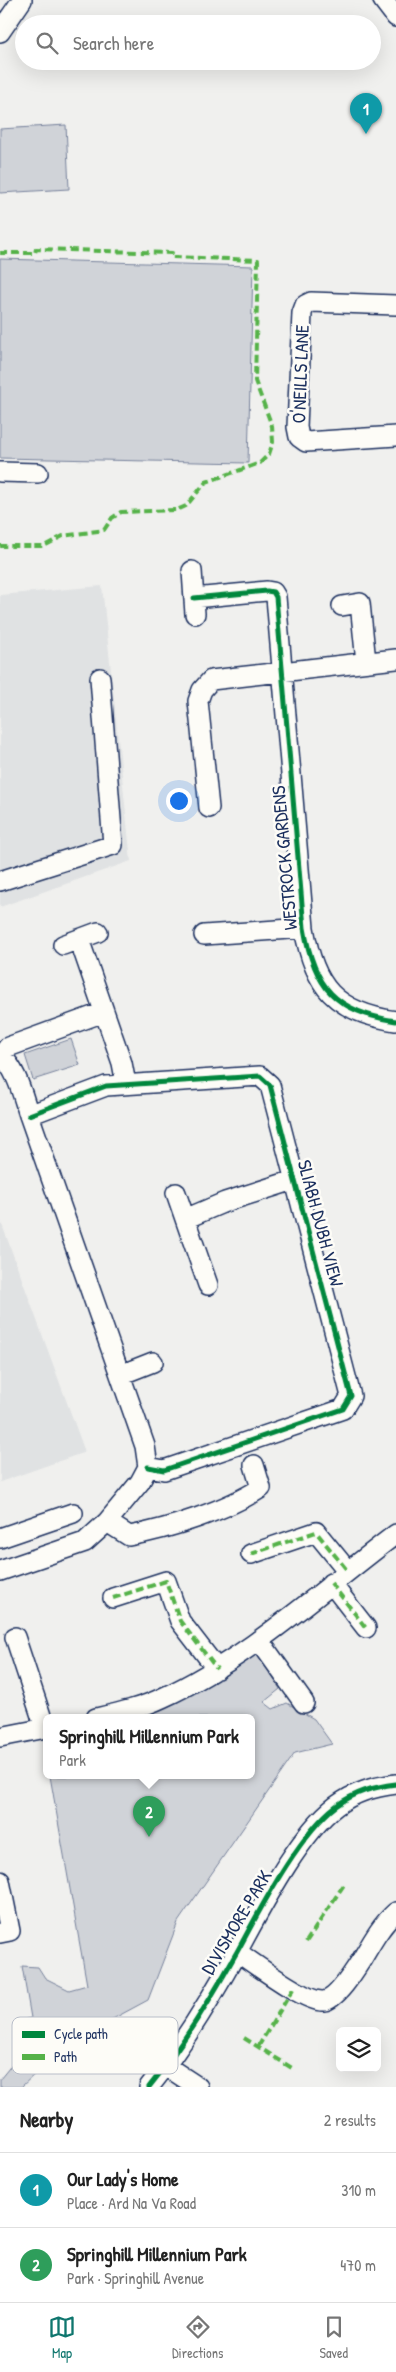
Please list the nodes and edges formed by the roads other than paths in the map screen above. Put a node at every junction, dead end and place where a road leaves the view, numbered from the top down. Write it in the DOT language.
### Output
graph roads {
  1 [pos="22,0"];
  2 [pos="384,0"];
  3 [pos="396,17"];
  4 [pos="0,32"];
  5 [pos="396,305"];
  6 [pos="396,436"];
  7 [pos="0,472"];
  8 [pos="38,473"];
  9 [pos="192,571"];
  10 [pos="342,606"];
  11 [pos="396,659"];
  12 [pos="366,662"];
  13 [pos="283,671"];
  14 [pos="100,678"];
  15 [pos="209,808"];
  16 [pos="0,881"];
  17 [pos="304,928"];
  18 [pos="98,932"];
  19 [pos="204,935"];
  20 [pos="104,1012"];
  21 [pos="396,1021"];
  22 [pos="0,1055"];
  23 [pos="126,1084"];
  24 [pos="29,1115"];
  25 [pos="294,1180"];
  26 [pos="176,1193"];
  27 [pos="185,1219"];
  28 [pos="208,1284"];
  29 [pos="153,1362"];
  30 [pos="120,1374"];
  31 [pos="254,1465"];
  32 [pos="148,1467"];
  33 [pos="73,1513"];
  34 [pos="107,1522"];
  35 [pos="396,1534"];
  36 [pos="0,1538"];
  37 [pos="251,1554"];
  38 [pos="0,1570"];
  39 [pos="347,1570"];
  40 [pos="331,1583"];
  41 [pos="113,1598"];
  42 [pos="366,1628"];
  43 [pos="15,1637"];
  44 [pos="259,1640"];
  45 [pos="217,1669"];
  46 [pos="304,1703"];
  47 [pos="109,1714"];
  48 [pos="43,1719"];
  49 [pos="43,1729"];
  50 [pos="0,1737"];
  51 [pos="396,1784"];
  52 [pos="0,1881"];
  53 [pos="396,1912"];
  54 [pos="0,1933"];
  55 [pos="237,1952"];
  56 [pos="178,2047"];
  57 [pos="159,2074"];
  58 [pos="178,2074"];
  59 [pos="148,2087"];
  60 [pos="198,2087"];
  1 -- 4 [label="street"];
  2 -- 3 [label="street"];
  5 -- 6 [label="street, O'NEILLS LANE"];
  7 -- 8 [label="street"];
  9 -- 13 [label="street, WESTROCK GARDENS"];
  10 -- 12 [label="street"];
  11 -- 12 [label="street"];
  12 -- 13 [label="street"];
  13 -- 15 [label="street"];
  13 -- 17 [label="street, WESTROCK GARDENS"];
  14 -- 16 [label="street"];
  17 -- 19 [label="street"];
  17 -- 21 [label="street, WESTROCK GARDENS"];
  18 -- 20 [label="street"];
  20 -- 22 [label="street"];
  20 -- 23 [label="street"];
  22 -- 24 [label="street"];
  23 -- 24 [label="street, SLIABH DUBH VIEW"];
  23 -- 25 [label="street, SLIABH DUBH VIEW"];
  24 -- 30 [label="street"];
  25 -- 27 [label="street"];
  25 -- 32 [label="street, SLIABH DUBH VIEW"];
  26 -- 27 [label="street"];
  27 -- 28 [label="street"];
  29 -- 30 [label="street"];
  30 -- 32 [label="street"];
  31 -- 34 [label="street"];
  32 -- 34 [label="street"];
  33 -- 36 [label="street"];
  34 -- 38 [label="street"];
  35 -- 39 [label="street"];
  37 -- 39 [label="street"];
  39 -- 40 [label="street"];
  40 -- 42 [label="street"];
  40 -- 44 [label="street"];
  41 -- 45 [label="street"];
  43 -- 48 [label="street"];
  44 -- 45 [label="street"];
  44 -- 46 [label="street"];
  45 -- 47 [label="street"];
  49 -- 50 [label="street"];
  51 -- 55 [label="street, DIVISMORE PARK"];
  52 -- 54 [label="street"];
  53 -- 55 [label="street"];
  55 -- 56 [label="street, DIVISMORE PARK"];
  57 -- 59 [label="street, DIVISMORE PARK"];
  58 -- 60 [label="street"];
}
